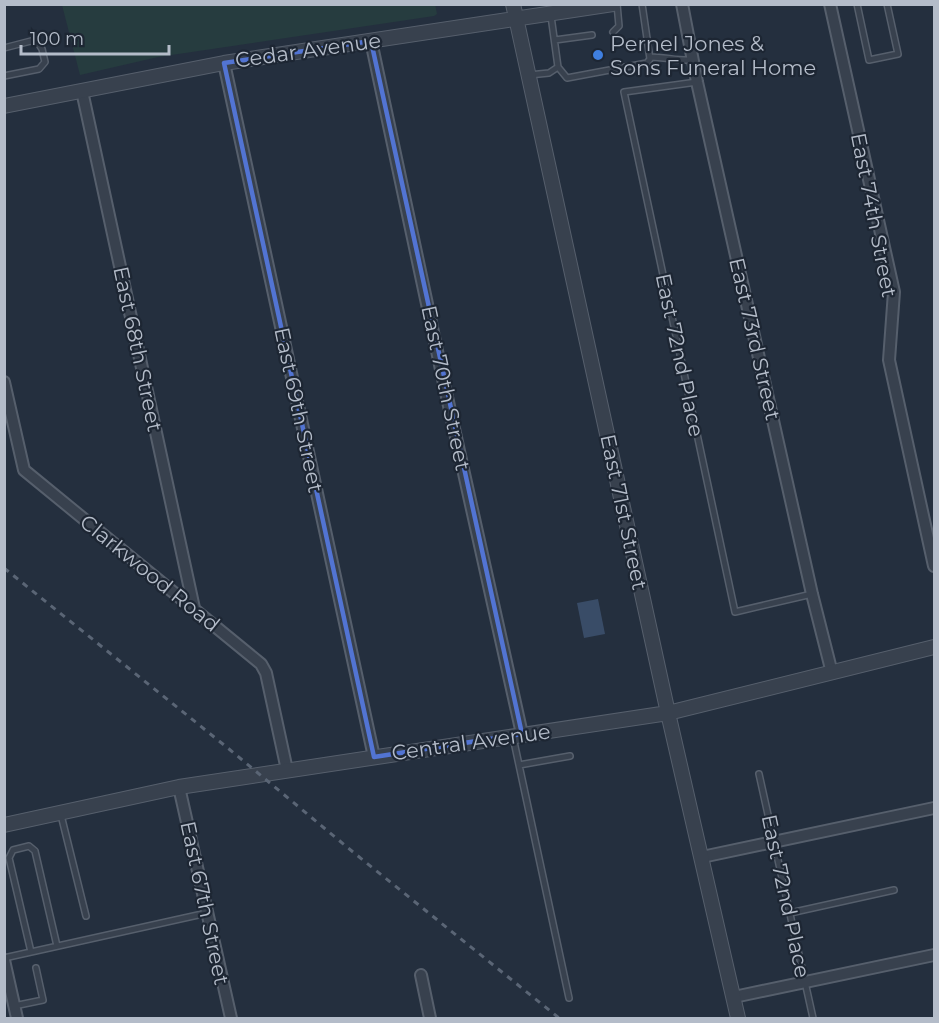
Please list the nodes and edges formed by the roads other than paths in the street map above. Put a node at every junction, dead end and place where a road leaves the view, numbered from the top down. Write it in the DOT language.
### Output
graph roads {
  1 [pos="513,4"];
  2 [pos="642,4"];
  3 [pos="682,4"];
  4 [pos="830,4"];
  5 [pos="857,4"];
  6 [pos="887,4"];
  7 [pos="601,5"];
  8 [pos="551,14"];
  9 [pos="517,20"];
  10 [pos="613,32"];
  11 [pos="592,35"];
  12 [pos="555,40"];
  13 [pos="371,41"];
  14 [pos="4,48"];
  15 [pos="650,57"];
  16 [pos="693,60"];
  17 [pos="224,63"];
  18 [pos="558,67"];
  19 [pos="528,75"];
  20 [pos="4,76"];
  21 [pos="697,82"];
  22 [pos="82,91"];
  23 [pos="4,106"];
  24 [pos="4,382"];
  25 [pos="934,567"];
  26 [pos="812,594"];
  27 [pos="194,608"];
  28 [pos="934,647"];
  29 [pos="832,673"];
  30 [pos="668,713"];
  31 [pos="517,735"];
  32 [pos="570,756"];
  33 [pos="374,757"];
  34 [pos="519,765"];
  35 [pos="287,770"];
  36 [pos="759,774"];
  37 [pos="179,787"];
  38 [pos="934,808"];
  39 [pos="60,813"];
  40 [pos="4,825"];
  41 [pos="774,842"];
  42 [pos="702,857"];
  43 [pos="894,890"];
  44 [pos="207,913"];
  45 [pos="790,913"];
  46 [pos="86,916"];
  47 [pos="57,946"];
  48 [pos="31,952"];
  49 [pos="934,955"];
  50 [pos="4,959"];
  51 [pos="36,968"];
  52 [pos="421,975"];
  53 [pos="805,982"];
  54 [pos="734,997"];
  55 [pos="569,998"];
  56 [pos="14,1006"];
  57 [pos="17,1018"];
  58 [pos="231,1018"];
  59 [pos="430,1018"];
  60 [pos="738,1018"];
  61 [pos="813,1018"];
  1 -- 9 [label="street, East 71st Street"];
  2 -- 15 [label="lane"];
  3 -- 16 [label="street, East 73rd Street"];
  4 -- 25 [label="street, East 74th Street"];
  5 -- 6 [label="lane"];
  7 -- 8 [label="street, Cedar Avenue"];
  7 -- 10 [label="lane"];
  8 -- 9 [label="street, Cedar Avenue"];
  8 -- 12 [label="lane"];
  9 -- 13 [label="street, Cedar Avenue"];
  9 -- 19 [label="street, East 71st Street"];
  11 -- 12 [label="lane"];
  12 -- 18 [label="lane"];
  13 -- 17 [label="street, Cedar Avenue"];
  13 -- 31 [label="street, East 70th Street"];
  14 -- 20 [label="lane"];
  15 -- 16 [label="lane"];
  15 -- 18 [label="lane"];
  16 -- 21 [label="street, East 73rd Street"];
  17 -- 22 [label="street, Cedar Avenue"];
  17 -- 33 [label="street, East 69th Street"];
  18 -- 19 [label="lane"];
  19 -- 30 [label="street, East 71st Street"];
  21 -- 26 [label="street, East 73rd Street"];
  21 -- 26 [label="lane, East 72nd Place"];
  22 -- 23 [label="street, Cedar Avenue"];
  22 -- 27 [label="street, East 68th Street"];
  24 -- 27 [label="street, Clarkwood Road"];
  26 -- 29 [label="street, East 73rd Street"];
  27 -- 35 [label="street, Clarkwood Road"];
  28 -- 29 [label="street, Central Avenue"];
  29 -- 30 [label="street, Central Avenue"];
  30 -- 31 [label="street, Central Avenue"];
  30 -- 42 [label="street, East 71st Street"];
  31 -- 33 [label="street, Central Avenue"];
  31 -- 34 [label="lane"];
  32 -- 34 [label="lane"];
  33 -- 35 [label="street, Central Avenue"];
  34 -- 55 [label="lane"];
  35 -- 37 [label="street, Central Avenue"];
  36 -- 41 [label="lane, East 72nd Place"];
  37 -- 39 [label="street, Central Avenue"];
  37 -- 44 [label="street, East 67th Street"];
  38 -- 41 [label="street"];
  39 -- 40 [label="street, Central Avenue"];
  39 -- 46 [label="lane"];
  41 -- 42 [label="street"];
  41 -- 45 [label="lane, East 72nd Place"];
  42 -- 54 [label="street, East 71st Street"];
  43 -- 45 [label="lane"];
  44 -- 47 [label="lane"];
  44 -- 58 [label="street, East 67th Street"];
  45 -- 53 [label="lane, East 72nd Place"];
  47 -- 48 [label="lane"];
  47 -- 48 [label="lane"];
  48 -- 50 [label="lane"];
  49 -- 53 [label="street"];
  50 -- 56 [label="street"];
  51 -- 56 [label="lane"];
  52 -- 59 [label="street"];
  53 -- 54 [label="street"];
  53 -- 61 [label="lane, East 72nd Place"];
  54 -- 60 [label="street, East 71st Street"];
  56 -- 57 [label="street"];
}
